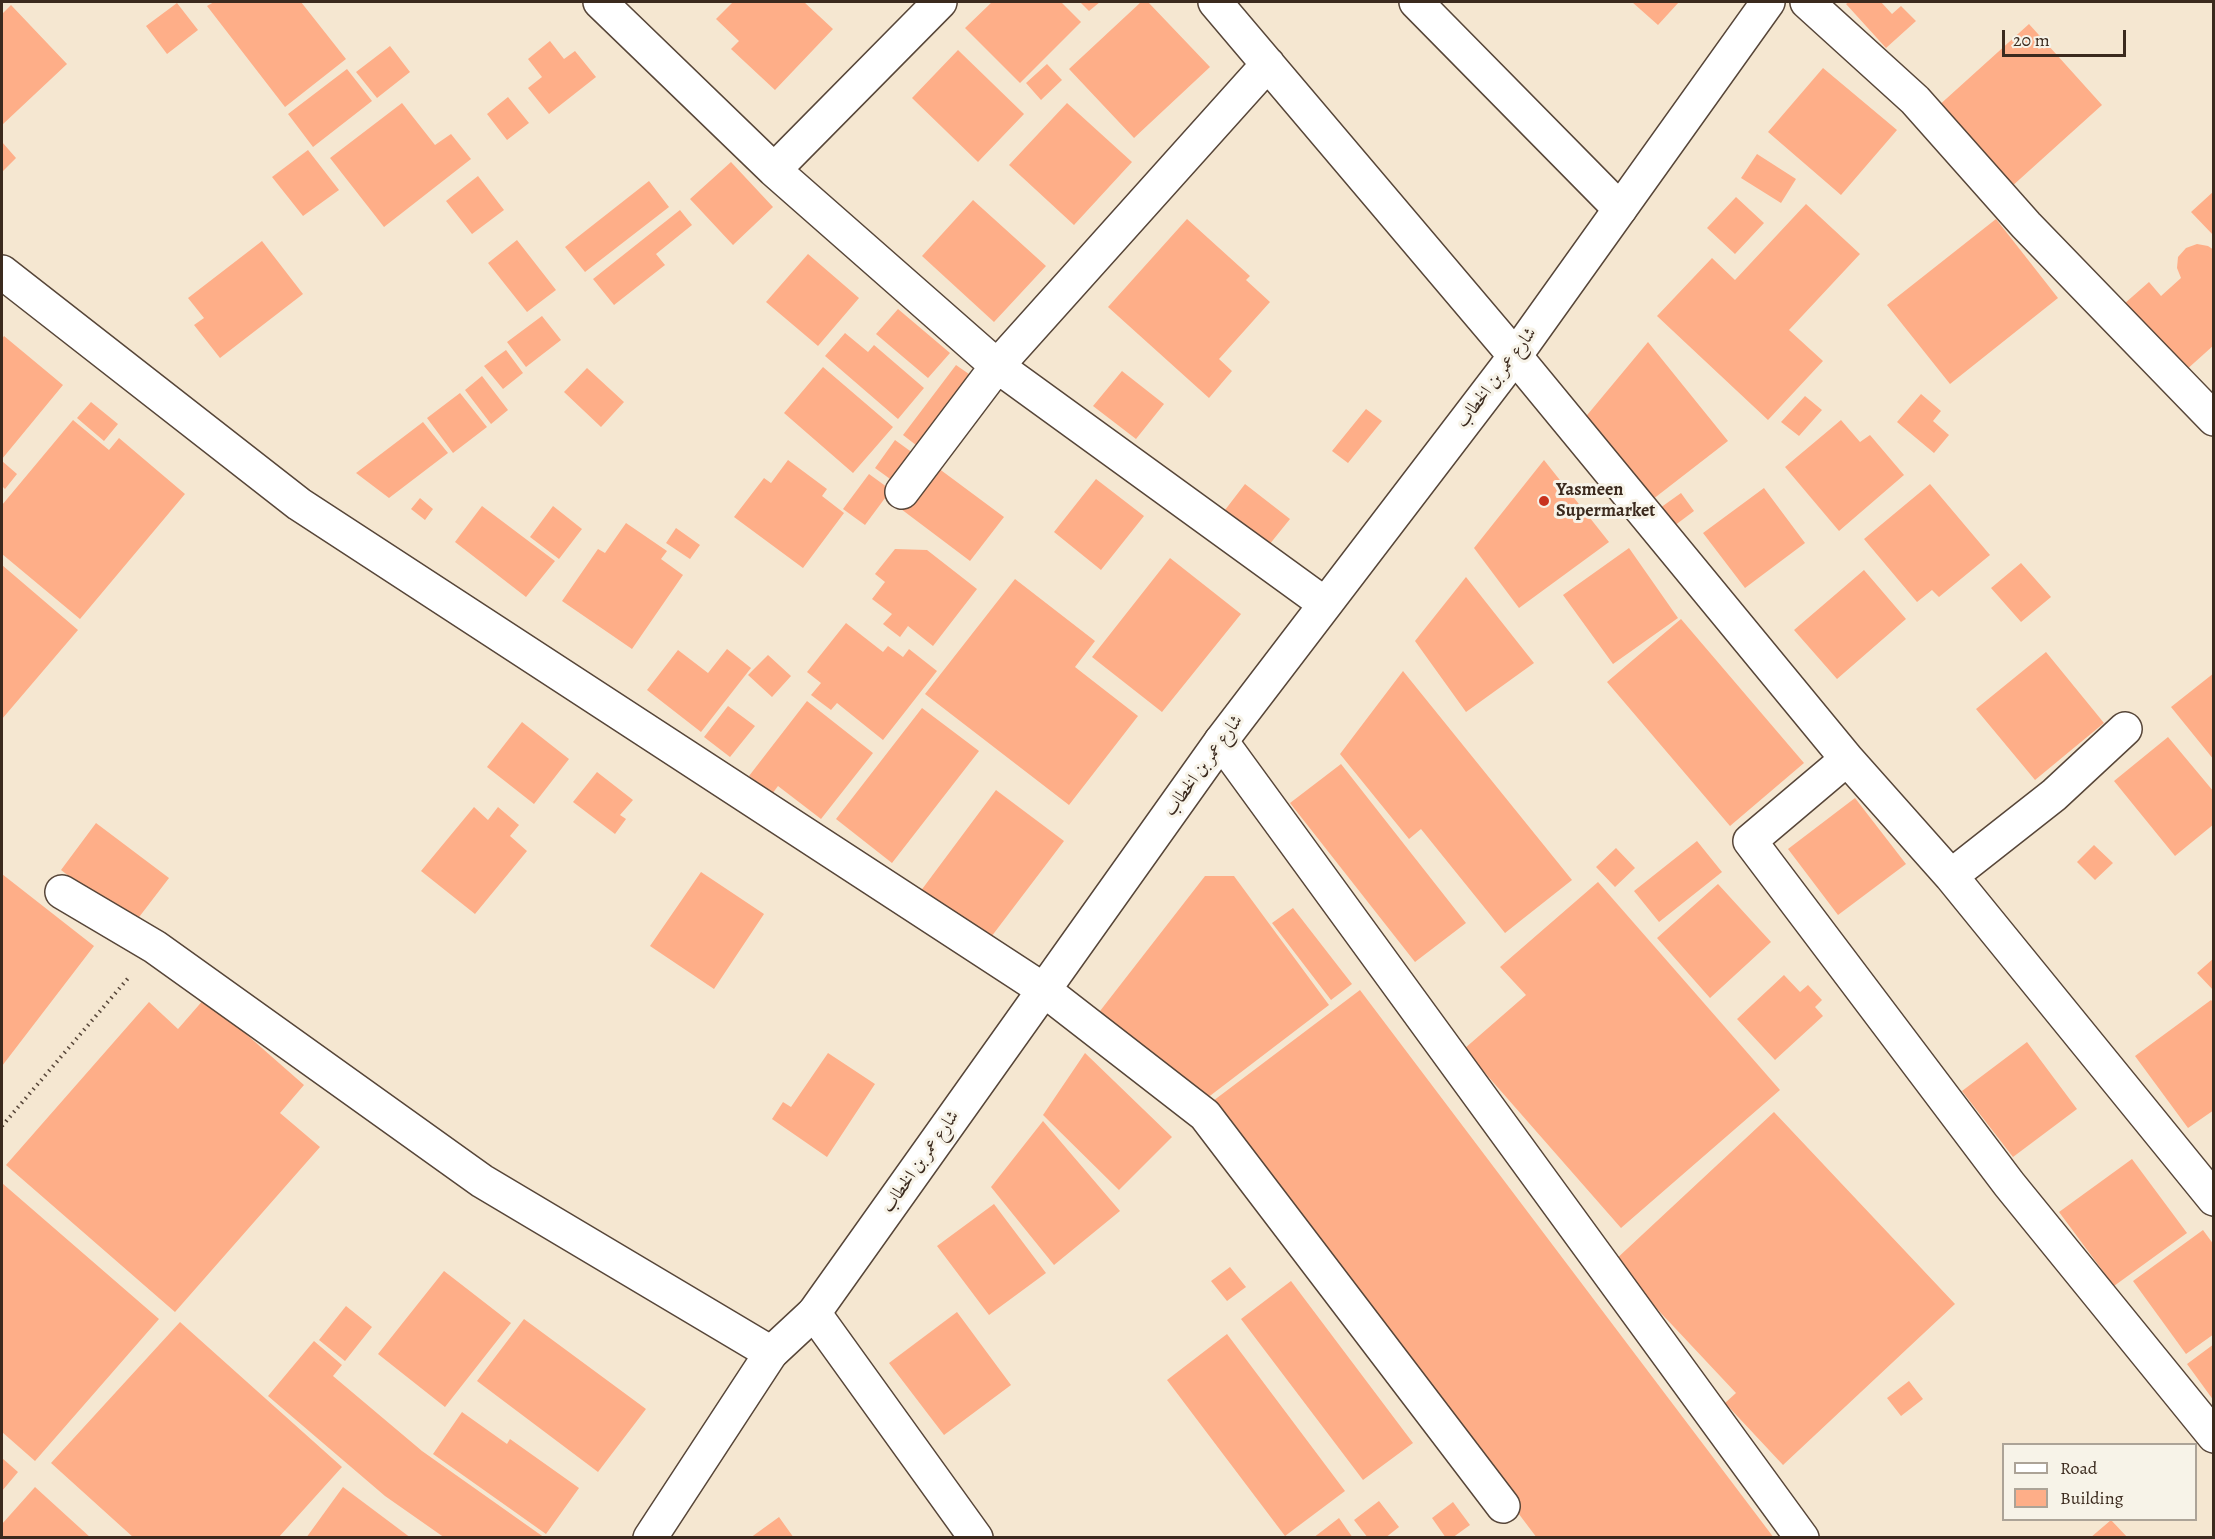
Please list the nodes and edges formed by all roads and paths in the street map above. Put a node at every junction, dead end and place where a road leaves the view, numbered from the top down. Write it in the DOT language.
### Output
graph roads {
  1 [pos="600,2"];
  2 [pos="940,2"];
  3 [pos="1215,2"];
  4 [pos="1416,2"];
  5 [pos="1768,2"];
  6 [pos="1807,2"];
  7 [pos="1268,64"];
  8 [pos="774,170"];
  9 [pos="1620,209"];
  10 [pos="2,272"];
  11 [pos="1515,356"];
  12 [pos="997,366"];
  13 [pos="2214,419"];
  14 [pos="902,492"];
  15 [pos="1325,604"];
  16 [pos="2125,729"];
  17 [pos="1221,741"];
  18 [pos="1847,759"];
  19 [pos="1951,876"];
  20 [pos="63,892"];
  21 [pos="155,947"];
  22 [pos="1044,990"];
  23 [pos="2,1126"];
  24 [pos="2214,1199"];
  25 [pos="814,1313"];
  26 [pos="771,1353"];
  27 [pos="2214,1436"];
  28 [pos="1503,1506"];
  29 [pos="650,1538"];
  30 [pos="976,1538"];
  31 [pos="1802,1538"];
  1 -- 8 [label="street"];
  2 -- 8 [label="street"];
  3 -- 7 [label="street"];
  4 -- 9 [label="street"];
  5 -- 9 [label="street, شارع عمر بن الخطاب"];
  6 -- 13 [label="street"];
  7 -- 11 [label="street"];
  7 -- 12 [label="street"];
  8 -- 12 [label="street"];
  9 -- 11 [label="street, شارع عمر بن الخطاب"];
  10 -- 22 [label="street"];
  11 -- 15 [label="street, شارع عمر بن الخطاب"];
  11 -- 18 [label="street"];
  12 -- 14 [label="street"];
  12 -- 15 [label="street"];
  15 -- 17 [label="street, شارع عمر بن الخطاب"];
  16 -- 19 [label="street"];
  17 -- 22 [label="street, شارع عمر بن الخطاب"];
  17 -- 31 [label="street"];
  18 -- 19 [label="street"];
  18 -- 27 [label="street"];
  19 -- 24 [label="street"];
  20 -- 21 [label="street"];
  21 -- 23 [label="path"];
  21 -- 26 [label="street"];
  22 -- 25 [label="street, شارع عمر بن الخطاب"];
  22 -- 28 [label="street"];
  25 -- 26 [label="street, شارع عمر بن الخطاب"];
  25 -- 30 [label="street"];
  26 -- 29 [label="street, شارع عمر بن الخطاب"];
}
